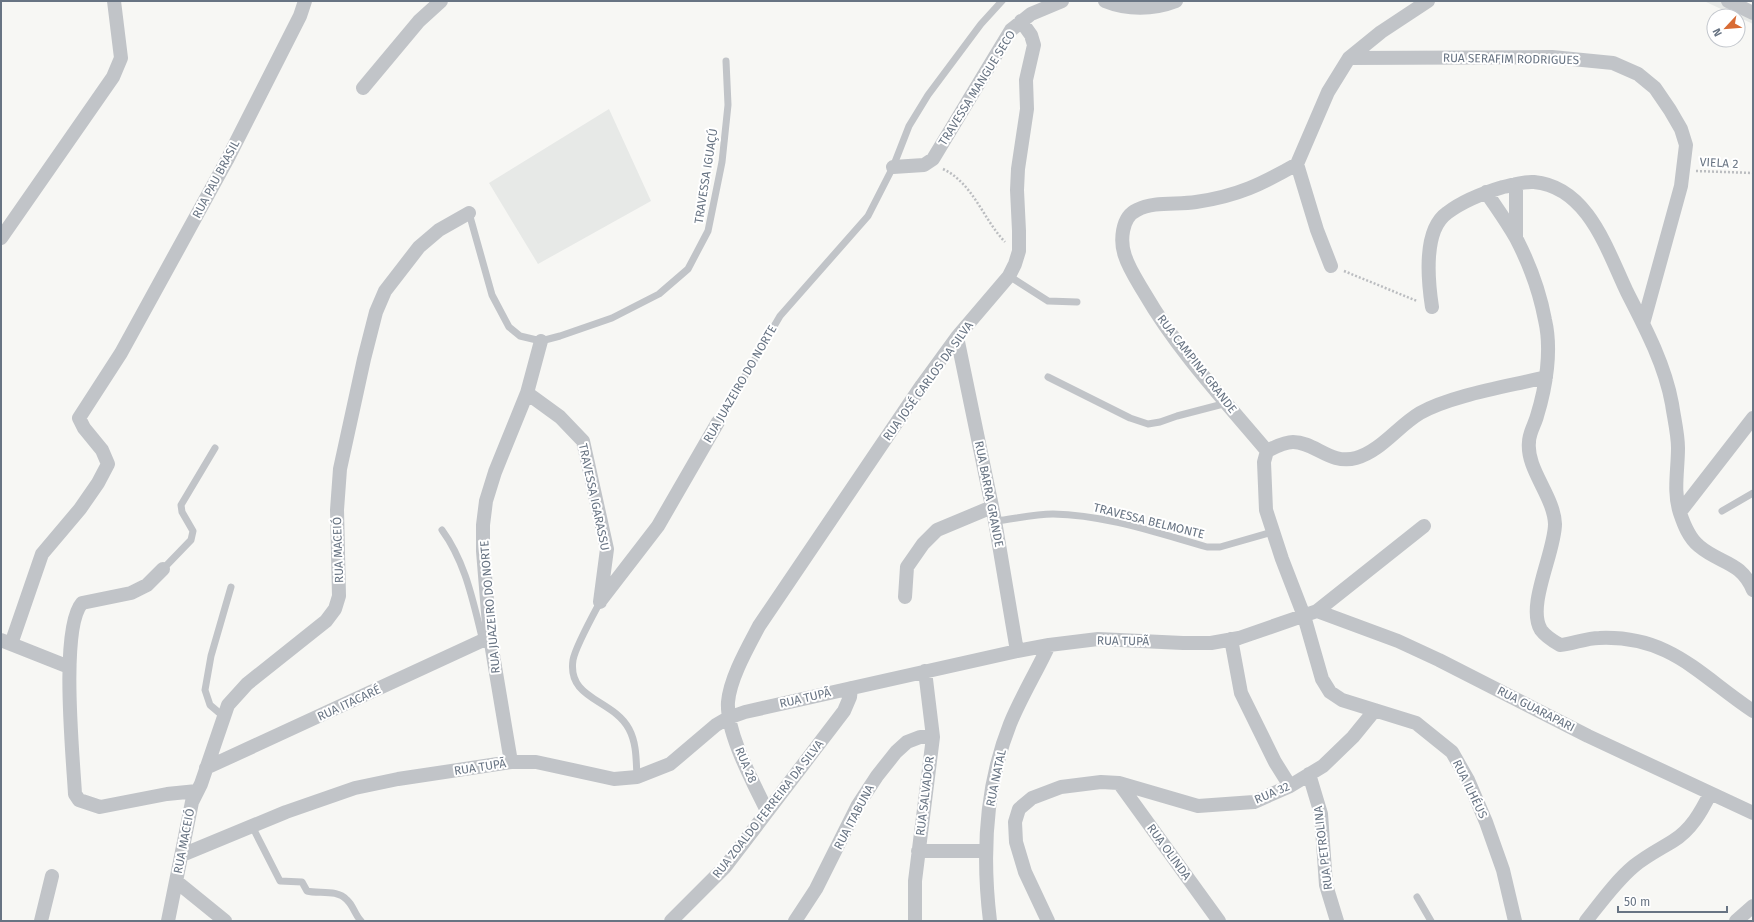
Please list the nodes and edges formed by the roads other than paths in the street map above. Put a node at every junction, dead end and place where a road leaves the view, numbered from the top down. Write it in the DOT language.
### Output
graph roads {
  1 [pos="114,1"];
  2 [pos="304,1"];
  3 [pos="440,1"];
  4 [pos="1002,1"];
  5 [pos="1062,1"];
  6 [pos="1105,1"];
  7 [pos="1176,1"];
  8 [pos="1428,1"];
  9 [pos="1728,1"];
  10 [pos="1753,13"];
  11 [pos="1021,21"];
  12 [pos="1349,58"];
  13 [pos="726,61"];
  14 [pos="363,88"];
  15 [pos="1297,164"];
  16 [pos="893,167"];
  17 [pos="1516,184"];
  18 [pos="1486,192"];
  19 [pos="469,213"];
  20 [pos="1,238"];
  21 [pos="1516,238"];
  22 [pos="1331,266"];
  23 [pos="1009,276"];
  24 [pos="1077,302"];
  25 [pos="1432,307"];
  26 [pos="1643,324"];
  27 [pos="957,337"];
  28 [pos="541,341"];
  29 [pos="1048,377"];
  30 [pos="1546,377"];
  31 [pos="527,393"];
  32 [pos="1227,403"];
  33 [pos="1753,418"];
  34 [pos="718,422"];
  35 [pos="215,448"];
  36 [pos="1267,451"];
  37 [pos="1753,493"];
  38 [pos="992,506"];
  39 [pos="1722,511"];
  40 [pos="1680,512"];
  41 [pos="995,521"];
  42 [pos="1424,526"];
  43 [pos="442,530"];
  44 [pos="1272,532"];
  45 [pos="163,569"];
  46 [pos="231,587"];
  47 [pos="1753,590"];
  48 [pos="905,597"];
  49 [pos="600,602"];
  50 [pos="1310,614"];
  51 [pos="486,639"];
  52 [pos="1231,639"];
  53 [pos="6,642"];
  54 [pos="1049,645"];
  55 [pos="1017,651"];
  56 [pos="68,667"];
  57 [pos="925,671"];
  58 [pos="851,688"];
  59 [pos="1375,710"];
  60 [pos="1753,711"];
  61 [pos="223,716"];
  62 [pos="728,718"];
  63 [pos="933,737"];
  64 [pos="511,762"];
  65 [pos="206,768"];
  66 [pos="1309,774"];
  67 [pos="637,777"];
  68 [pos="1119,783"];
  69 [pos="1290,786"];
  70 [pos="197,791"];
  71 [pos="1710,794"];
  72 [pos="767,811"];
  73 [pos="1753,813"];
  74 [pos="252,826"];
  75 [pos="918,851"];
  76 [pos="986,851"];
  77 [pos="182,855"];
  78 [pos="52,876"];
  79 [pos="177,882"];
  80 [pos="1417,898"];
  81 [pos="1753,906"];
  82 [pos="42,921"];
  83 [pos="168,921"];
  84 [pos="225,921"];
  85 [pos="361,921"];
  86 [pos="671,921"];
  87 [pos="795,921"];
  88 [pos="915,921"];
  89 [pos="990,921"];
  90 [pos="1048,921"];
  91 [pos="1219,921"];
  92 [pos="1337,921"];
  93 [pos="1431,921"];
  94 [pos="1515,921"];
  95 [pos="1586,921"];
  96 [pos="1736,921"];
  1 -- 20 [label="street"];
  2 -- 53 [label="street, RUA PAU BRASIL"];
  3 -- 14 [label="street"];
  4 -- 16 [label="lane, RUA JUAZEIRO DO NORTE"];
  5 -- 11 [label="street, TRAVESSA MANGUE SECO"];
  6 -- 7 [label="street"];
  8 -- 12 [label="street"];
  9 -- 10 [label="street"];
  11 -- 16 [label="street, TRAVESSA MANGUE SECO"];
  11 -- 23 [label="street, RUA JOSÉ CARLOS DA SILVA"];
  12 -- 15 [label="street"];
  12 -- 26 [label="street, RUA SERAFIM RODRIGUES"];
  13 -- 28 [label="lane, TRAVESSA IGUAÇÚ"];
  15 -- 22 [label="street"];
  15 -- 32 [label="street, RUA CAMPINA GRANDE"];
  16 -- 34 [label="lane, RUA JUAZEIRO DO NORTE"];
  17 -- 18 [label="street"];
  17 -- 21 [label="street"];
  17 -- 26 [label="street"];
  18 -- 21 [label="street"];
  18 -- 25 [label="street"];
  19 -- 28 [label="lane"];
  19 -- 61 [label="street, RUA MACEIÓ"];
  21 -- 30 [label="street"];
  23 -- 24 [label="lane"];
  23 -- 27 [label="street, RUA JOSÉ CARLOS DA SILVA"];
  26 -- 40 [label="street"];
  27 -- 38 [label="street, RUA BARRA GRANDE"];
  27 -- 62 [label="street, RUA JOSÉ CARLOS DA SILVA"];
  28 -- 31 [label="street, RUA JUAZEIRO DO NORTE"];
  29 -- 32 [label="lane"];
  30 -- 36 [label="street"];
  30 -- 60 [label="street"];
  31 -- 49 [label="street, TRAVESSA IGARASSU"];
  31 -- 51 [label="street, RUA JUAZEIRO DO NORTE"];
  32 -- 36 [label="street, RUA CAMPINA GRANDE"];
  33 -- 40 [label="street"];
  34 -- 49 [label="street, RUA JUAZEIRO DO NORTE"];
  35 -- 45 [label="lane"];
  36 -- 44 [label="street, RUA ILHÉUS"];
  37 -- 39 [label="lane"];
  38 -- 41 [label="street, RUA BARRA GRANDE"];
  38 -- 48 [label="street"];
  40 -- 47 [label="street"];
  41 -- 44 [label="lane, TRAVESSA BELMONTE"];
  41 -- 55 [label="street, RUA BARRA GRANDE"];
  42 -- 50 [label="street, RUA TUPÃ"];
  43 -- 51 [label="lane"];
  44 -- 50 [label="street, RUA ILHÉUS"];
  45 -- 56 [label="street"];
  46 -- 61 [label="lane"];
  49 -- 67 [label="lane, RUA JUAZEIRO DO NORTE"];
  50 -- 52 [label="street, RUA TUPÃ"];
  50 -- 59 [label="street, RUA ILHÉUS"];
  50 -- 71 [label="street, RUA GUARAPARI"];
  51 -- 64 [label="street, RUA JUAZEIRO DO NORTE"];
  51 -- 65 [label="street, RUA ITACARÉ"];
  52 -- 54 [label="street, RUA TUPÃ"];
  52 -- 69 [label="street"];
  53 -- 56 [label="street"];
  54 -- 55 [label="street, RUA TUPÃ"];
  54 -- 76 [label="street, RUA NATAL"];
  55 -- 57 [label="street, RUA TUPÃ"];
  56 -- 70 [label="street"];
  57 -- 58 [label="street, RUA TUPÃ"];
  57 -- 63 [label="street, RUA SALVADOR"];
  58 -- 62 [label="street, RUA TUPÃ"];
  58 -- 72 [label="street, RUA ZOALDO FERREIRA DA SILVA"];
  59 -- 66 [label="street, RUA 32"];
  59 -- 94 [label="street, RUA ILHÉUS"];
  61 -- 65 [label="street, RUA MACEIÓ"];
  62 -- 67 [label="street, RUA TUPÃ"];
  62 -- 72 [label="street, RUA 28"];
  63 -- 75 [label="street, RUA SALVADOR"];
  63 -- 87 [label="street, RUA ITABUNA"];
  64 -- 67 [label="street, RUA TUPÃ"];
  64 -- 74 [label="street, RUA TUPÃ"];
  65 -- 70 [label="street, RUA MACEIÓ"];
  66 -- 69 [label="street, RUA 32"];
  66 -- 92 [label="street, RUA PETROLINA"];
  68 -- 69 [label="street, RUA 32"];
  68 -- 90 [label="street, RUA 32"];
  68 -- 91 [label="street, RUA OLINDA"];
  70 -- 77 [label="street, RUA MACEIÓ"];
  71 -- 73 [label="street, RUA GUARAPARI"];
  71 -- 95 [label="street"];
  72 -- 86 [label="street, RUA ZOALDO FERREIRA DA SILVA"];
  74 -- 77 [label="street, RUA TUPÃ"];
  74 -- 85 [label="lane"];
  75 -- 76 [label="street"];
  75 -- 88 [label="street, RUA SALVADOR"];
  76 -- 89 [label="street, RUA NATAL"];
  77 -- 79 [label="street, RUA MACEIÓ"];
  78 -- 82 [label="street"];
  79 -- 83 [label="street, RUA MACEIÓ"];
  79 -- 84 [label="street"];
  80 -- 93 [label="lane"];
  81 -- 96 [label="street"];
}
